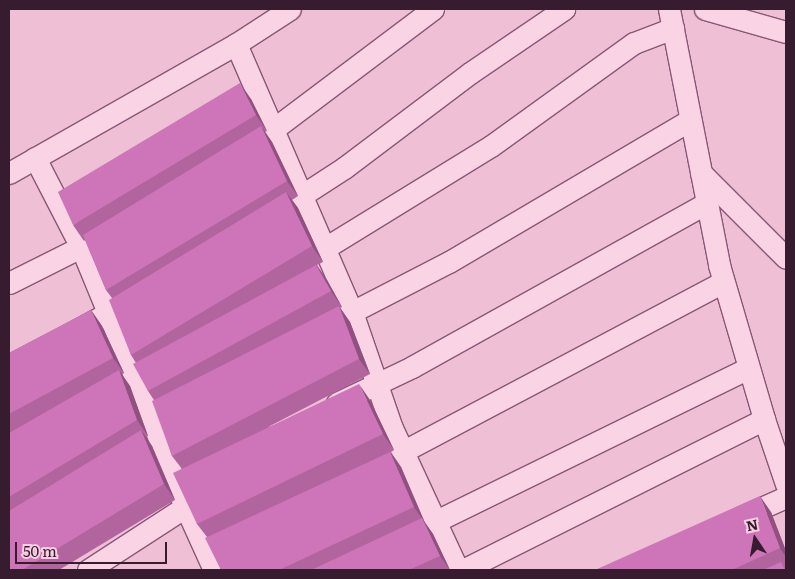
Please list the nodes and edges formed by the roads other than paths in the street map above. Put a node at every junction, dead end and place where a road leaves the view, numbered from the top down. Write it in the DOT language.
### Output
graph roads {
  1 [pos="290,9"];
  2 [pos="433,9"];
  3 [pos="564,9"];
  4 [pos="705,9"];
  5 [pos="671,19"];
  6 [pos="786,32"];
  7 [pos="236,44"];
  8 [pos="690,120"];
  9 [pos="275,130"];
  10 [pos="246,147"];
  11 [pos="35,158"];
  12 [pos="701,172"];
  13 [pos="9,173"];
  14 [pos="302,196"];
  15 [pos="707,203"];
  16 [pos="127,218"];
  17 [pos="252,227"];
  18 [pos="81,247"];
  19 [pos="786,258"];
  20 [pos="325,263"];
  21 [pos="723,282"];
  22 [pos="9,283"];
  23 [pos="158,285"];
  24 [pos="352,312"];
  25 [pos="108,313"];
  26 [pos="300,339"];
  27 [pos="56,341"];
  28 [pos="154,367"];
  29 [pos="748,368"];
  30 [pos="125,381"];
  31 [pos="376,383"];
  32 [pos="202,391"];
  33 [pos="314,414"];
  34 [pos="764,420"];
  35 [pos="151,434"];
  36 [pos="780,445"];
  37 [pos="404,454"];
  38 [pos="349,479"];
  39 [pos="786,484"];
  40 [pos="786,497"];
  41 [pos="185,506"];
  42 [pos="434,522"];
  43 [pos="725,524"];
  44 [pos="401,537"];
  45 [pos="88,570"];
  46 [pos="214,570"];
  47 [pos="458,570"];
  48 [pos="463,570"];
  1 -- 7 [label="street"];
  2 -- 9 [label="street"];
  3 -- 14 [label="street"];
  4 -- 6 [label="street"];
  5 -- 8 [label="street"];
  5 -- 20 [label="street"];
  7 -- 9 [label="street"];
  7 -- 11 [label="street"];
  8 -- 12 [label="street"];
  8 -- 24 [label="street"];
  9 -- 10 [label="street"];
  9 -- 14 [label="street"];
  11 -- 13 [label="street"];
  11 -- 18 [label="street"];
  12 -- 15 [label="street"];
  12 -- 19 [label="street"];
  14 -- 17 [label="street"];
  14 -- 20 [label="street"];
  15 -- 21 [label="street"];
  15 -- 31 [label="street"];
  16 -- 18 [label="street"];
  18 -- 22 [label="street"];
  18 -- 25 [label="street"];
  20 -- 24 [label="street"];
  21 -- 29 [label="street"];
  21 -- 37 [label="street"];
  23 -- 25 [label="street"];
  24 -- 26 [label="street"];
  24 -- 31 [label="street"];
  25 -- 27 [label="street"];
  25 -- 30 [label="street"];
  28 -- 30 [label="street"];
  29 -- 34 [label="street"];
  29 -- 42 [label="street"];
  30 -- 35 [label="street"];
  31 -- 33 [label="street"];
  31 -- 37 [label="street"];
  32 -- 35 [label="street"];
  34 -- 36 [label="street"];
  34 -- 48 [label="street"];
  35 -- 41 [label="street"];
  36 -- 39 [label="street"];
  37 -- 38 [label="street"];
  37 -- 42 [label="street"];
  40 -- 43 [label="street"];
  41 -- 45 [label="street"];
  41 -- 46 [label="street"];
  42 -- 44 [label="street"];
  42 -- 47 [label="street"];
}
